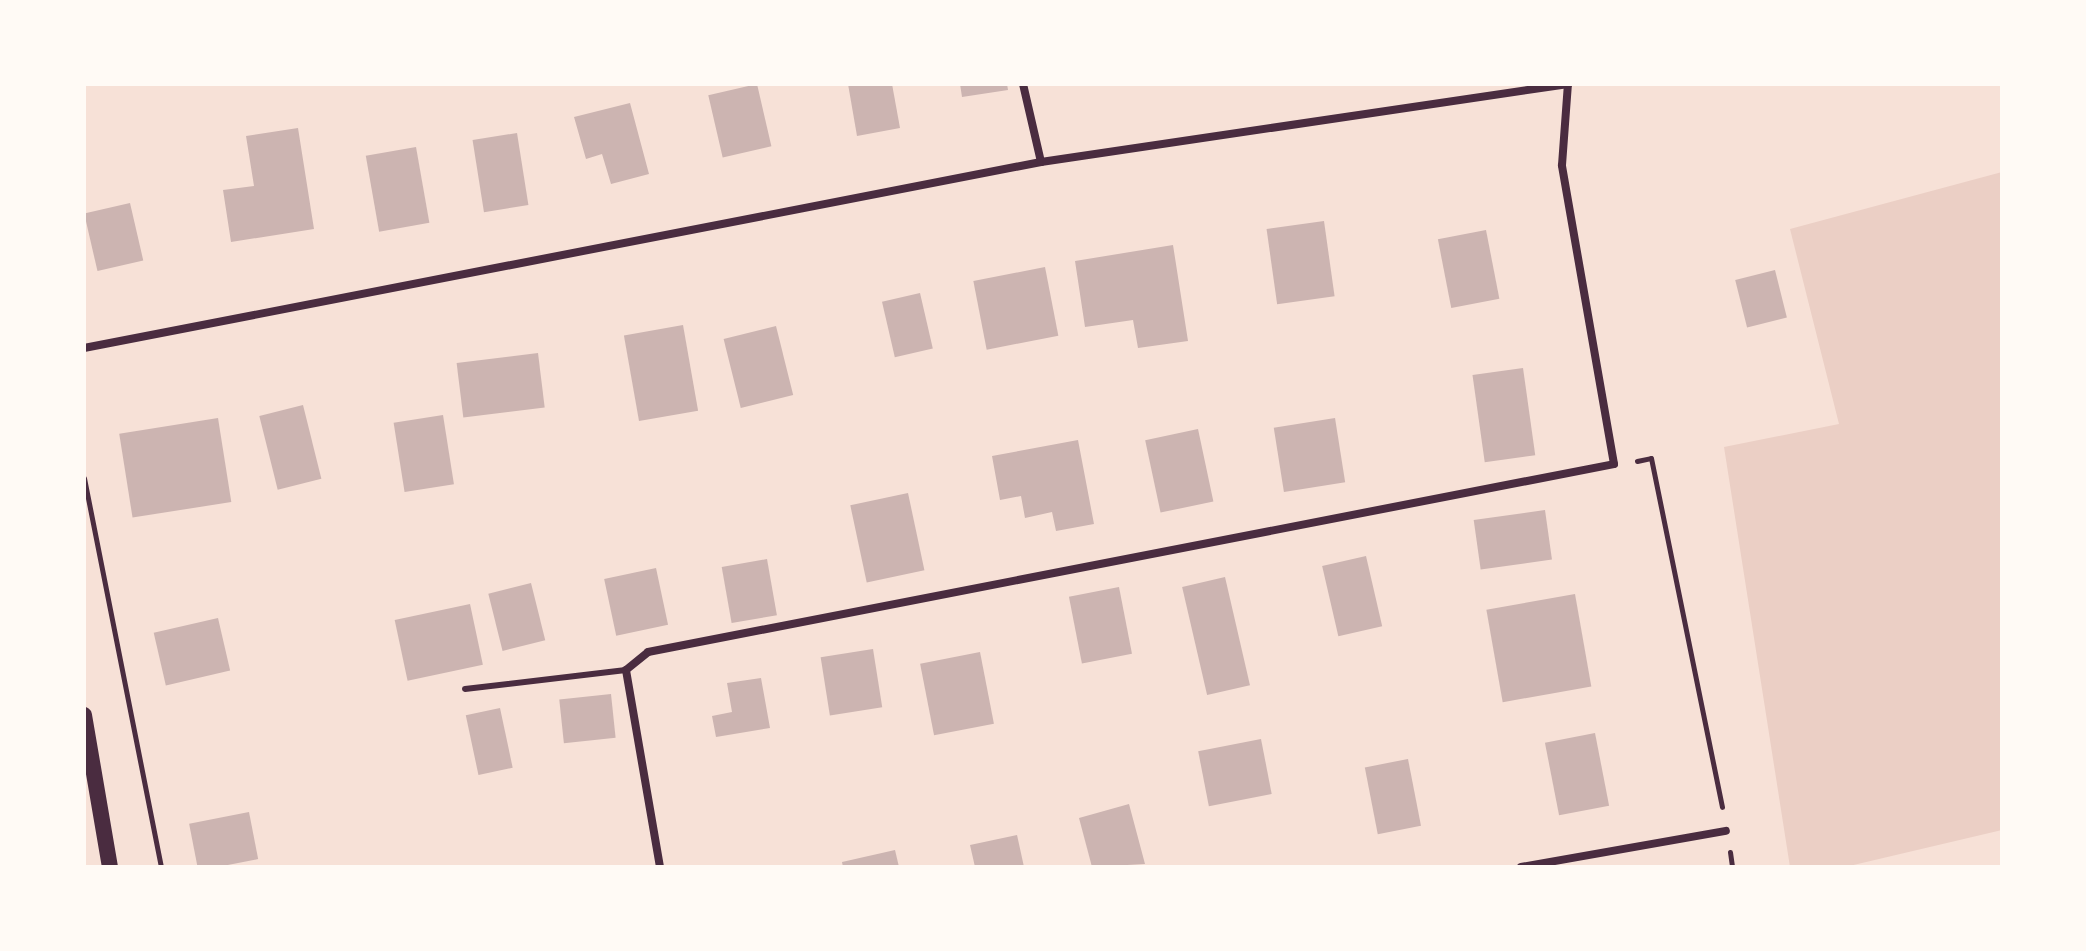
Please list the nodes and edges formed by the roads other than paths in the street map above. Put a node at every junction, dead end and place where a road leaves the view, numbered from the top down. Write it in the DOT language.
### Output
graph roads {
  1 [pos="1023,84"];
  2 [pos="1568,84"];
  3 [pos="1041,162"];
  4 [pos="84,348"];
  5 [pos="626,670"];
  6 [pos="465,689"];
  7 [pos="84,715"];
  8 [pos="1726,831"];
  9 [pos="110,867"];
  10 [pos="660,867"];
  11 [pos="1521,867"];
  1 -- 3 [label="street"];
  2 -- 3 [label="street"];
  2 -- 5 [label="street"];
  3 -- 4 [label="street"];
  5 -- 6 [label="lane"];
  5 -- 10 [label="street"];
  7 -- 9 [label="main road"];
  8 -- 11 [label="street"];
}
